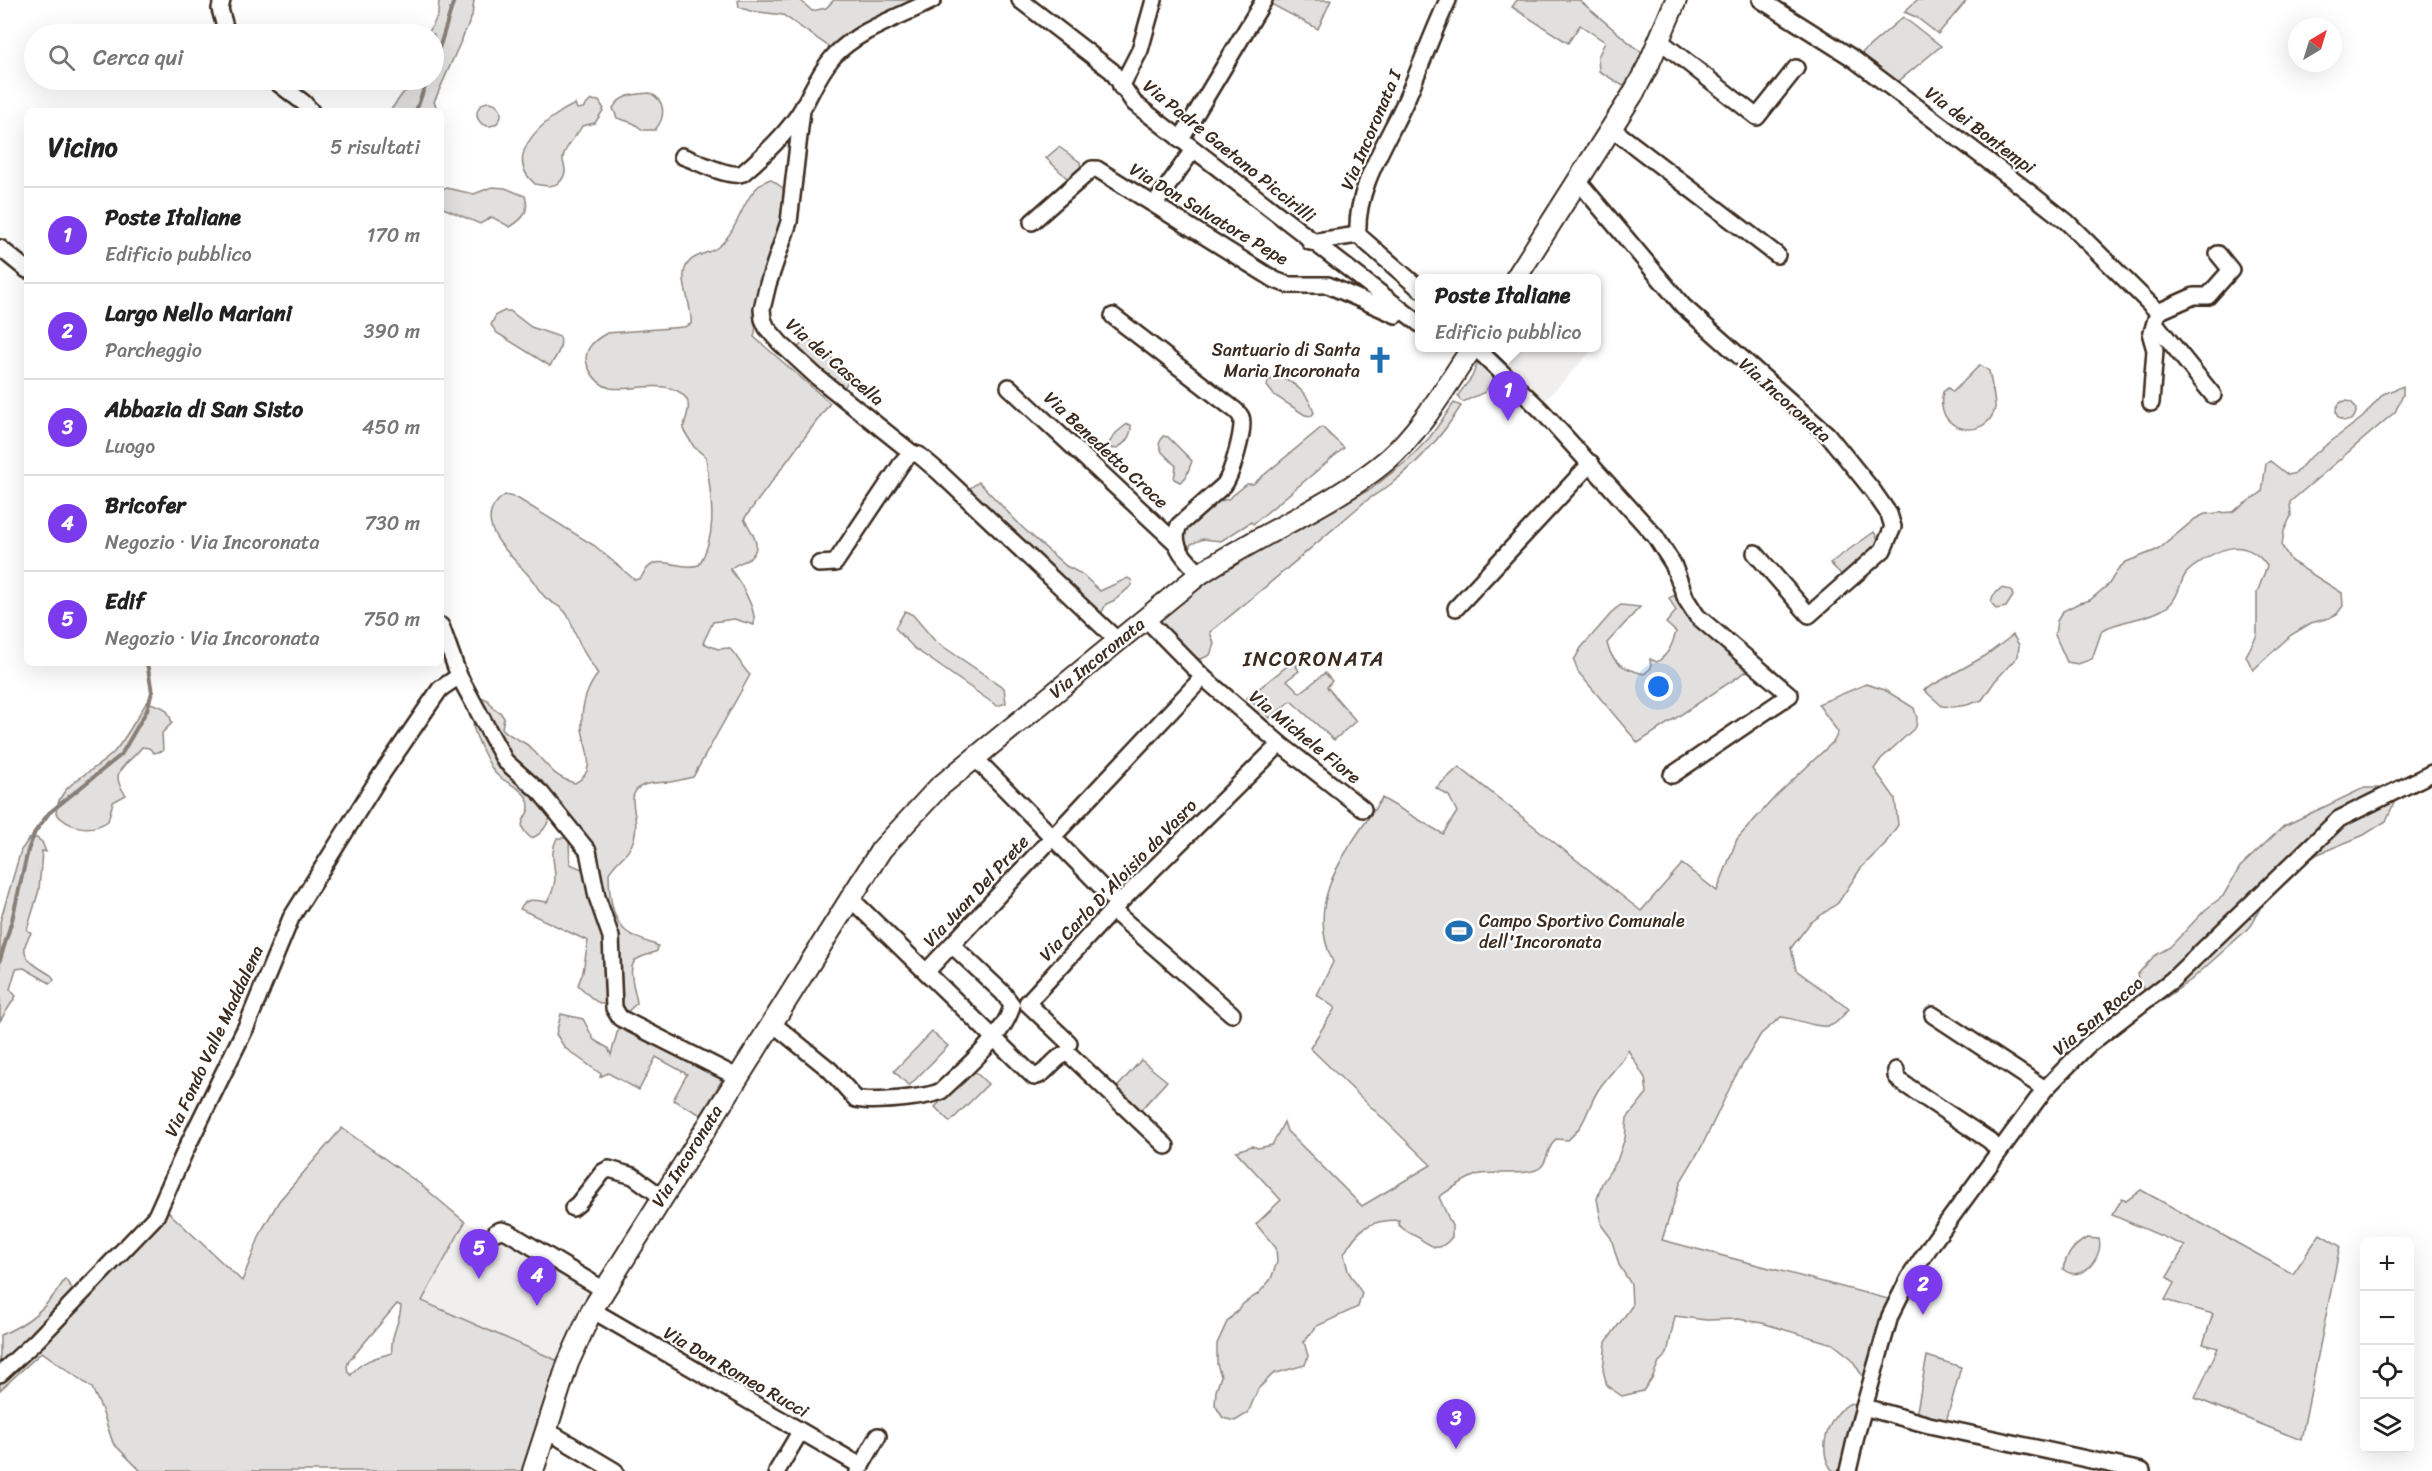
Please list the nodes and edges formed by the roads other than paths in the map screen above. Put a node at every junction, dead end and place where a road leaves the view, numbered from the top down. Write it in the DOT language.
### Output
graph roads {
  1 [pos="222,0"];
  2 [pos="933,0"];
  3 [pos="1020,0"];
  4 [pos="1154,0"];
  5 [pos="1264,0"];
  6 [pos="1448,0"];
  7 [pos="1676,0"];
  8 [pos="1761,0"];
  9 [pos="224,24"];
  10 [pos="1659,40"];
  11 [pos="1796,68"];
  12 [pos="1121,87"];
  13 [pos="287,90"];
  14 [pos="308,108"];
  15 [pos="802,110"];
  16 [pos="1611,128"];
  17 [pos="1180,140"];
  18 [pos="1193,150"];
  19 [pos="682,156"];
  20 [pos="1578,181"];
  21 [pos="1155,204"];
  22 [pos="1032,222"];
  23 [pos="1358,235"];
  24 [pos="1310,242"];
  25 [pos="0,248"];
  26 [pos="2218,254"];
  27 [pos="1777,255"];
  28 [pos="24,268"];
  29 [pos="1519,274"];
  30 [pos="1415,285"];
  31 [pos="1113,316"];
  32 [pos="2156,317"];
  33 [pos="1415,322"];
  34 [pos="1415,323"];
  35 [pos="1469,352"];
  36 [pos="1480,352"];
  37 [pos="1009,387"];
  38 [pos="2213,395"];
  39 [pos="2151,403"];
  40 [pos="912,453"];
  41 [pos="1591,463"];
  42 [pos="1175,542"];
  43 [pos="1755,554"];
  44 [pos="819,564"];
  45 [pos="1200,574"];
  46 [pos="1456,609"];
  47 [pos="1146,619"];
  48 [pos="444,634"];
  49 [pos="1118,640"];
  50 [pos="459,676"];
  51 [pos="1203,677"];
  52 [pos="1280,744"];
  53 [pos="975,758"];
  54 [pos="2432,773"];
  55 [pos="1672,775"];
  56 [pos="1363,809"];
  57 [pos="1052,839"];
  58 [pos="850,898"];
  59 [pos="1115,907"];
  60 [pos="952,945"];
  61 [pos="927,971"];
  62 [pos="1232,1014"];
  63 [pos="1933,1015"];
  64 [pos="772,1023"];
  65 [pos="992,1038"];
  66 [pos="1069,1043"];
  67 [pos="1896,1070"];
  68 [pos="737,1077"];
  69 [pos="2044,1089"];
  70 [pos="1166,1146"];
  71 [pos="1999,1151"];
  72 [pos="662,1197"];
  73 [pos="573,1208"];
  74 [pos="496,1232"];
  75 [pos="604,1290"];
  76 [pos="592,1310"];
  77 [pos="0,1374"];
  78 [pos="1864,1407"];
  79 [pos="546,1430"];
  80 [pos="800,1432"];
  81 [pos="878,1436"];
  82 [pos="859,1468"];
  83 [pos="533,1471"];
  84 [pos="615,1471"];
  85 [pos="777,1471"];
  86 [pos="1848,1471"];
  87 [pos="2142,1471"];
  1 -- 9 [label="street"];
  2 -- 15 [label="street"];
  3 -- 12 [label="street, Via Padre Gaetano Piccirilli"];
  4 -- 12 [label="street"];
  5 -- 17 [label="street"];
  6 -- 23 [label="street, Via Incoronata I"];
  7 -- 10 [label="main road"];
  8 -- 32 [label="street, Via dei Bontempi"];
  10 -- 11 [label="street"];
  10 -- 16 [label="main road"];
  12 -- 17 [label="street, Via Padre Gaetano Piccirilli"];
  13 -- 14 [label="street"];
  15 -- 19 [label="street"];
  15 -- 40 [label="street, Via dei Cascella"];
  16 -- 20 [label="main road"];
  16 -- 27 [label="street"];
  17 -- 18 [label="street, Via Padre Gaetano Piccirilli"];
  18 -- 21 [label="street"];
  18 -- 24 [label="street, Via Padre Gaetano Piccirilli"];
  20 -- 29 [label="main road"];
  20 -- 43 [label="street, Via Incoronata"];
  21 -- 22 [label="street, Via Don Salvatore Pepe"];
  21 -- 34 [label="street, Via Don Salvatore Pepe"];
  23 -- 24 [label="street"];
  23 -- 30 [label="street"];
  24 -- 33 [label="street, Via Padre Gaetano Piccirilli"];
  25 -- 28 [label="street"];
  26 -- 32 [label="street"];
  31 -- 42 [label="street"];
  32 -- 38 [label="street, Via dei Bontempi"];
  32 -- 39 [label="street"];
  35 -- 45 [label="main road, Via Incoronata"];
  36 -- 41 [label="street"];
  37 -- 42 [label="street, Via Benedetto Croce"];
  40 -- 44 [label="street"];
  40 -- 49 [label="street, Via dei Cascella"];
  41 -- 46 [label="street"];
  41 -- 55 [label="street"];
  42 -- 45 [label="street, Via Benedetto Croce"];
  45 -- 47 [label="main road, Via Incoronata"];
  47 -- 49 [label="main road, Via Incoronata"];
  47 -- 51 [label="street, Via Michele Fiore"];
  48 -- 50 [label="street"];
  49 -- 53 [label="main road, Via Incoronata"];
  50 -- 68 [label="street"];
  50 -- 77 [label="street, Via Fondo Valle Maddalena"];
  51 -- 52 [label="street, Via Michele Fiore"];
  51 -- 57 [label="street, Via Juan Del Prete"];
  52 -- 56 [label="street, Via Michele Fiore"];
  52 -- 59 [label="street, Via Carlo D'Aloisio da Vasro"];
  53 -- 57 [label="street"];
  53 -- 58 [label="main road, Via Incoronata"];
  54 -- 69 [label="street, Via San Rocco"];
  57 -- 59 [label="street"];
  57 -- 60 [label="street, Via Juan Del Prete"];
  58 -- 61 [label="street"];
  58 -- 64 [label="main road, Via Incoronata"];
  59 -- 62 [label="street"];
  59 -- 66 [label="street, Via Carlo D'Aloisio da Vasro"];
  60 -- 61 [label="street, Via Juan Del Prete"];
  60 -- 65 [label="street"];
  61 -- 65 [label="street, Via Juan Del Prete"];
  63 -- 69 [label="street"];
  64 -- 65 [label="street"];
  64 -- 68 [label="main road, Via Incoronata"];
  65 -- 70 [label="street, Via Juan Del Prete"];
  67 -- 71 [label="street"];
  68 -- 72 [label="main road, Via Incoronata"];
  69 -- 71 [label="street, Via San Rocco"];
  71 -- 78 [label="street, Via San Rocco"];
  72 -- 73 [label="street"];
  72 -- 75 [label="main road, Via Incoronata"];
  74 -- 75 [label="street"];
  75 -- 76 [label="main road, Via Incoronata"];
  76 -- 79 [label="main road, Via Incoronata"];
  76 -- 80 [label="street, Via Don Romeo Rucci"];
  78 -- 86 [label="street, Via San Rocco"];
  78 -- 87 [label="street"];
  79 -- 83 [label="main road, Via Incoronata"];
  79 -- 84 [label="street"];
  80 -- 82 [label="street, Via Don Romeo Rucci"];
  80 -- 85 [label="street"];
  81 -- 82 [label="street"];
}
